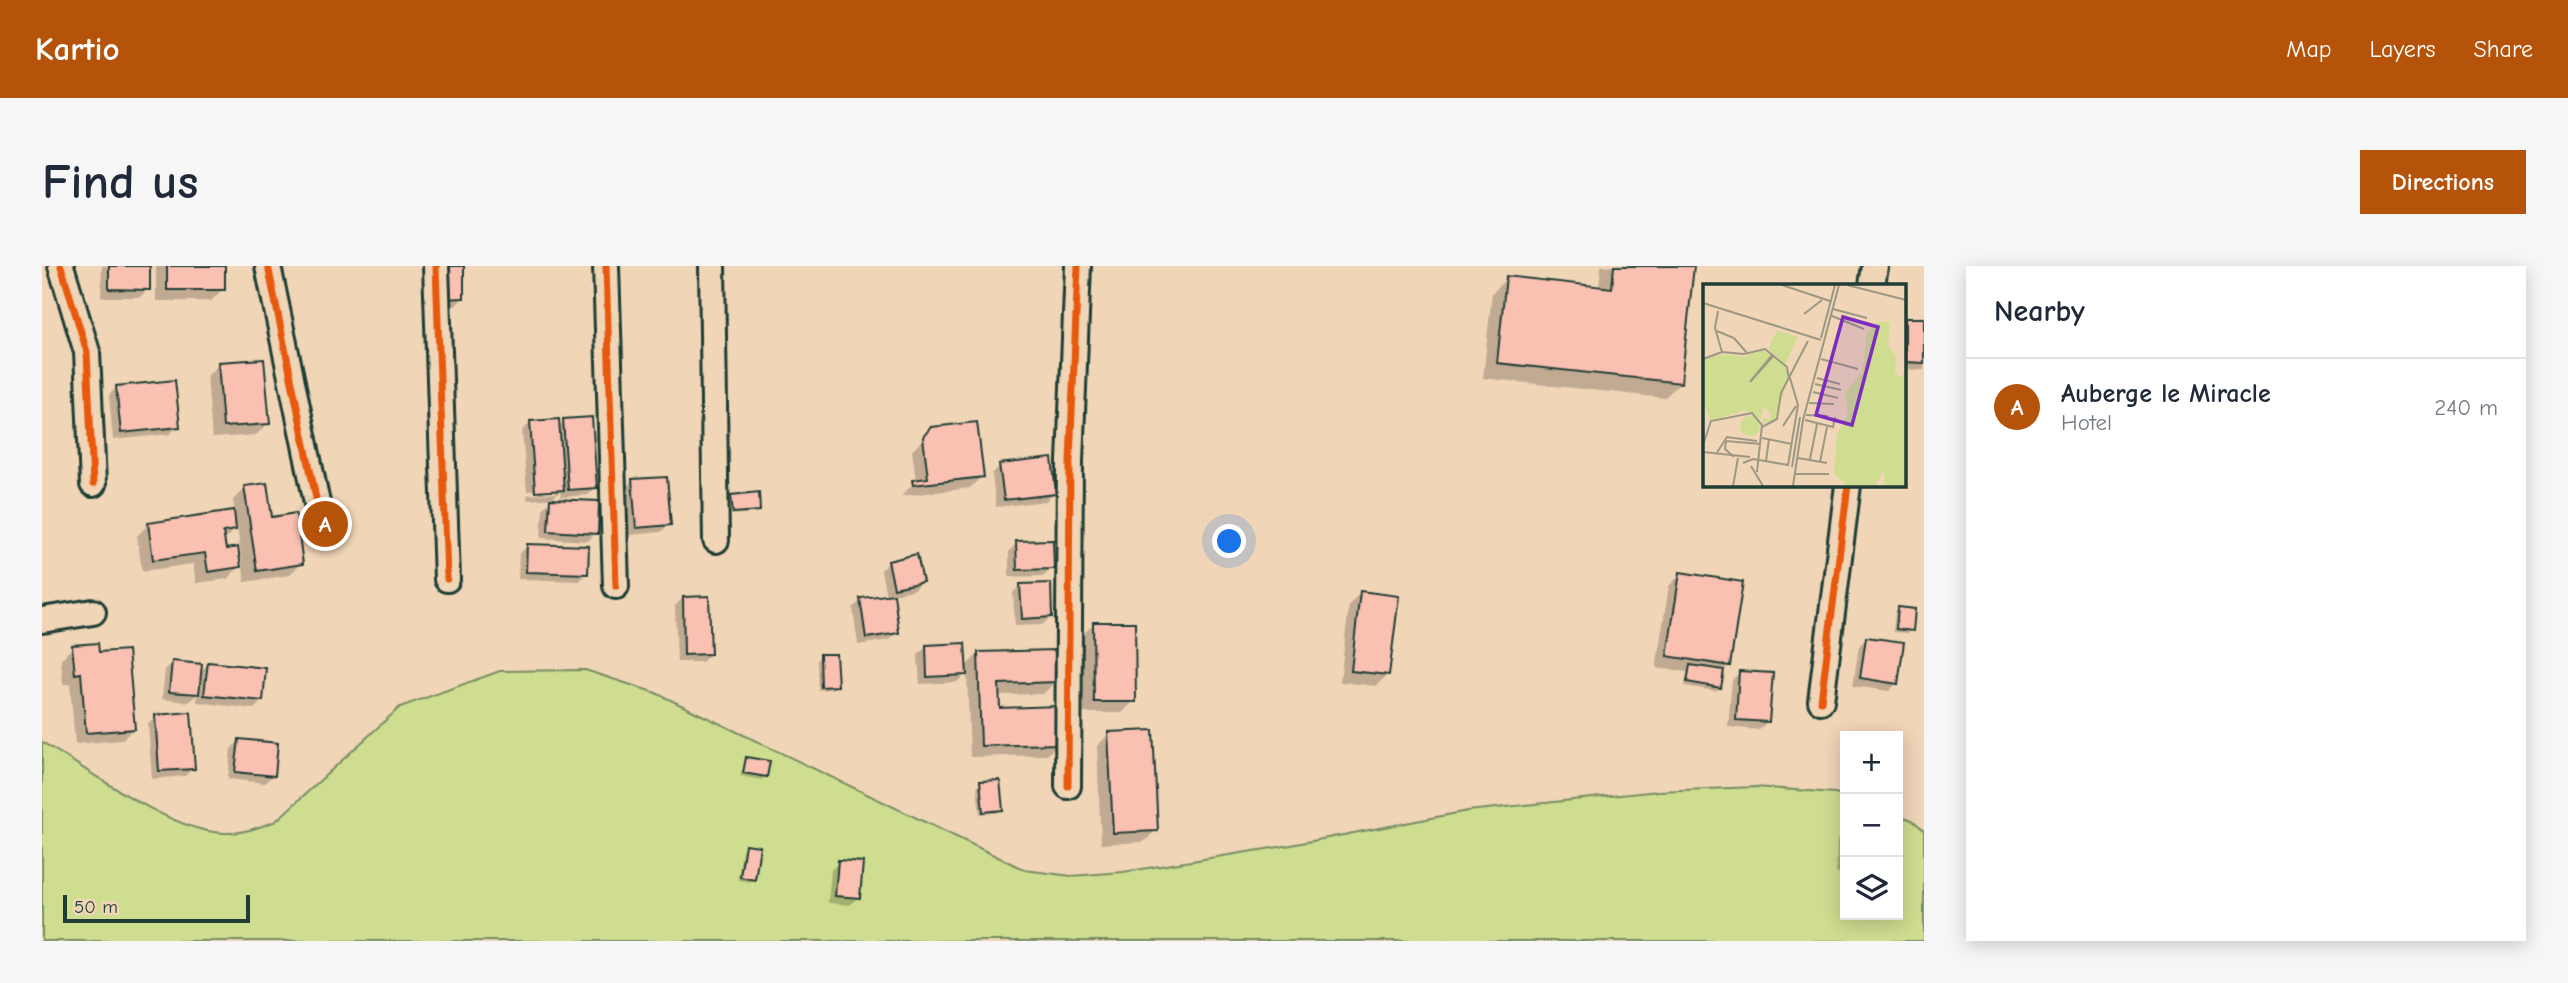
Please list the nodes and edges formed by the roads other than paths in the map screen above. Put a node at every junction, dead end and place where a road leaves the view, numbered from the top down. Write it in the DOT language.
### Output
graph roads {
  1 [pos="61,266"];
  2 [pos="268,266"];
  3 [pos="436,266"];
  4 [pos="606,266"];
  5 [pos="712,266"];
  6 [pos="1078,266"];
  7 [pos="1875,266"];
  8 [pos="1872,284"];
  9 [pos="93,484"];
  10 [pos="1848,486"];
  11 [pos="323,532"];
  12 [pos="716,540"];
  13 [pos="447,579"];
  14 [pos="615,586"];
  15 [pos="93,612"];
  16 [pos="42,620"];
  17 [pos="1821,701"];
  18 [pos="1068,786"];
  1 -- 9 [label="street"];
  2 -- 11 [label="street"];
  3 -- 13 [label="street"];
  4 -- 14 [label="street"];
  5 -- 12 [label="street"];
  6 -- 18 [label="street"];
  7 -- 8 [label="street"];
  10 -- 17 [label="street"];
  15 -- 16 [label="street"];
}
